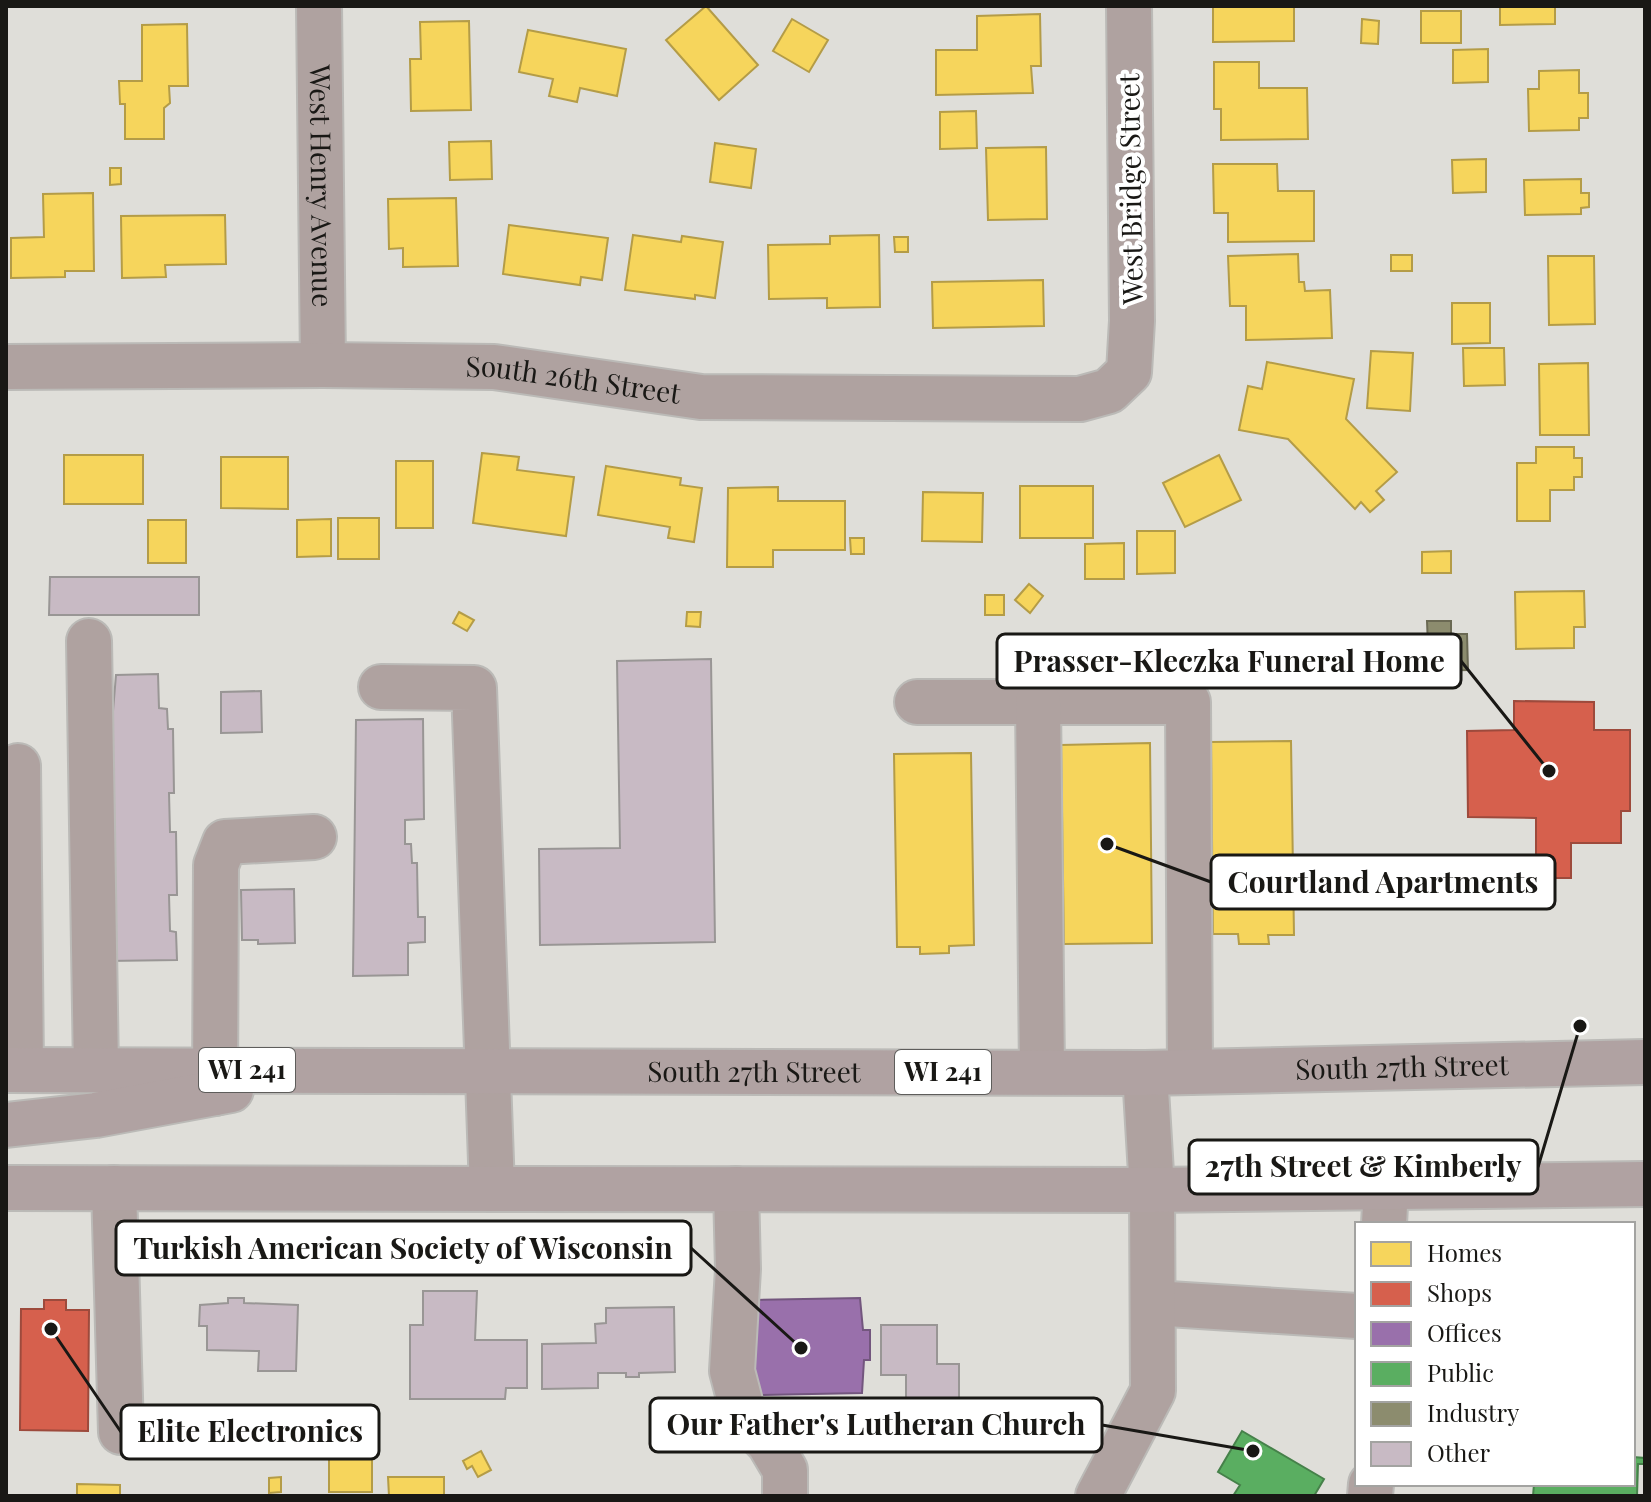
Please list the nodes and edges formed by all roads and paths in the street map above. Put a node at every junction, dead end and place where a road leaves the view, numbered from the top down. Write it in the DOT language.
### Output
graph roads {
  1 [pos="319,6"];
  2 [pos="1129,6"];
  3 [pos="323,365"];
  4 [pos="6,367"];
  5 [pos="1129,372"];
  6 [pos="89,641"];
  7 [pos="381,687"];
  8 [pos="917,702"];
  9 [pos="1038,702"];
  10 [pos="18,766"];
  11 [pos="314,837"];
  12 [pos="1645,1062"];
  13 [pos="13,1070"];
  14 [pos="96,1070"];
  15 [pos="488,1071"];
  16 [pos="1042,1072"];
  17 [pos="1190,1072"];
  18 [pos="1145,1073"];
  19 [pos="216,1082"];
  20 [pos="6,1125"];
  21 [pos="1645,1184"];
  22 [pos="6,1188"];
  23 [pos="114,1188"];
  24 [pos="492,1189"];
  25 [pos="736,1189"];
  26 [pos="1152,1190"];
  27 [pos="1385,1206"];
  28 [pos="1153,1303"];
  29 [pos="1355,1316"];
  30 [pos="121,1432"];
  31 [pos="785,1496"];
  32 [pos="1098,1496"];
  1 -- 3 [label="street, West Henry Avenue"];
  2 -- 5 [label="street, West Bridge Street"];
  3 -- 4 [label="street, South 26th Street"];
  3 -- 5 [label="street, South 26th Street"];
  6 -- 14 [label="street"];
  7 -- 15 [label="street"];
  8 -- 9 [label="street"];
  9 -- 16 [label="street"];
  9 -- 17 [label="street"];
  10 -- 13 [label="street"];
  11 -- 19 [label="street"];
  12 -- 17 [label="main road, South 27th Street / WI 241"];
  13 -- 14 [label="main road, WI 241"];
  14 -- 19 [label="main road, WI 241"];
  15 -- 16 [label="main road, South 27th Street / WI 241"];
  15 -- 19 [label="main road, South 27th Street / WI 241"];
  15 -- 24 [label="street"];
  16 -- 18 [label="main road, South 27th Street / WI 241"];
  17 -- 18 [label="main road, South 27th Street / WI 241"];
  18 -- 26 [label="street"];
  19 -- 20 [label="main road"];
  21 -- 27 [label="main road"];
  22 -- 23 [label="main road"];
  23 -- 24 [label="main road"];
  23 -- 30 [label="street"];
  24 -- 25 [label="main road"];
  25 -- 26 [label="main road"];
  25 -- 31 [label="street"];
  26 -- 27 [label="main road"];
  26 -- 28 [label="street"];
  28 -- 29 [label="street"];
  28 -- 32 [label="street"];
}
